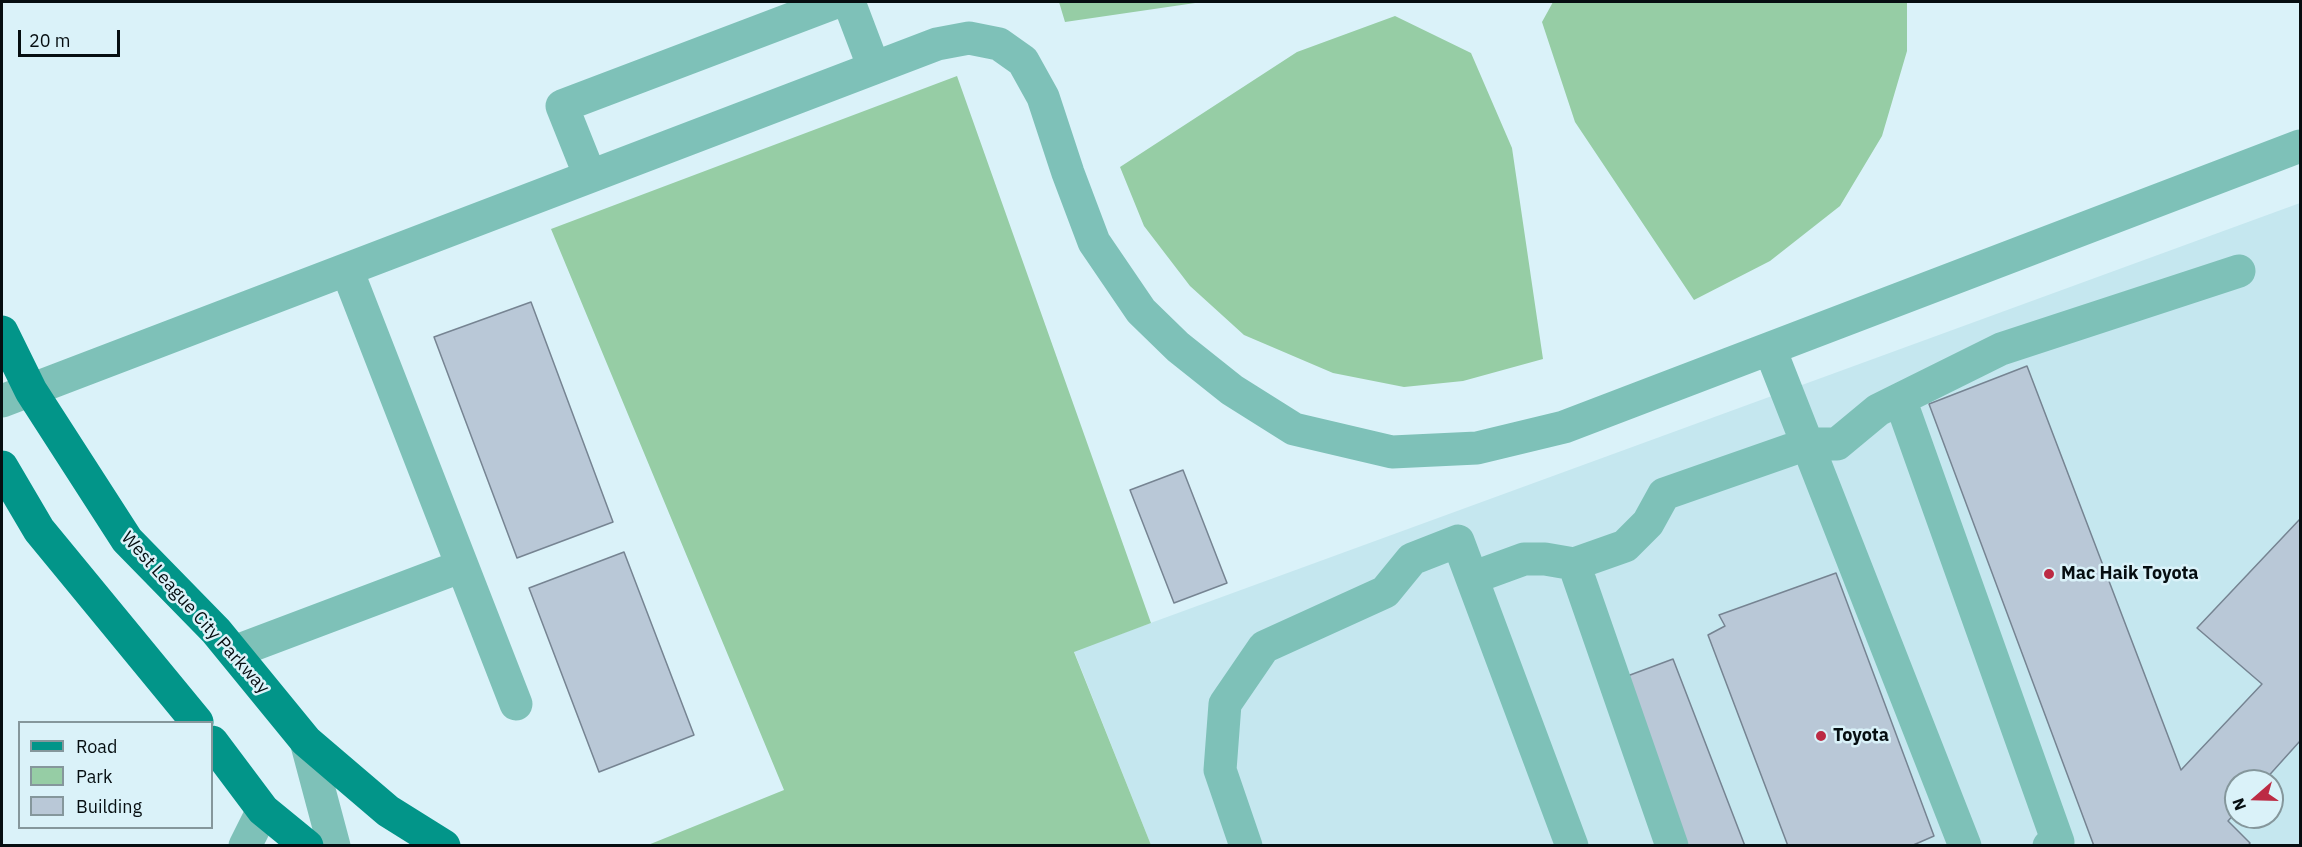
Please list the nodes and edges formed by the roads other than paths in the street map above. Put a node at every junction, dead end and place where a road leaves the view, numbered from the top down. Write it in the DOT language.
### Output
graph roads {
  1 [pos="836,2"];
  2 [pos="849,2"];
  3 [pos="874,68"];
  4 [pos="2301,146"];
  5 [pos="590,177"];
  6 [pos="347,270"];
  7 [pos="2239,271"];
  8 [pos="2,332"];
  9 [pos="1770,349"];
  10 [pos="16,396"];
  11 [pos="1900,399"];
  12 [pos="1808,444"];
  13 [pos="2,467"];
  14 [pos="1574,564"];
  15 [pos="462,566"];
  16 [pos="1472,578"];
  17 [pos="234,652"];
  18 [pos="516,704"];
  19 [pos="195,721"];
  20 [pos="306,741"];
  21 [pos="213,743"];
  22 [pos="263,810"];
  23 [pos="245,846"];
  24 [pos="307,846"];
  25 [pos="334,846"];
  26 [pos="444,846"];
  27 [pos="1246,846"];
  28 [pos="1572,846"];
  29 [pos="1672,846"];
  30 [pos="1965,846"];
  31 [pos="2049,846"];
  1 -- 5 [label="street"];
  2 -- 3 [label="street"];
  3 -- 5 [label="street"];
  3 -- 9 [label="street"];
  4 -- 9 [label="street"];
  5 -- 6 [label="street"];
  6 -- 10 [label="street"];
  6 -- 15 [label="street"];
  7 -- 11 [label="street"];
  8 -- 10 [label="main road, West League City Parkway"];
  9 -- 12 [label="street"];
  10 -- 17 [label="main road, West League City Parkway"];
  11 -- 12 [label="street"];
  11 -- 31 [label="street"];
  12 -- 14 [label="street"];
  12 -- 30 [label="street"];
  13 -- 19 [label="main road"];
  14 -- 16 [label="street"];
  14 -- 29 [label="street"];
  15 -- 17 [label="street"];
  15 -- 18 [label="street"];
  16 -- 27 [label="street"];
  16 -- 28 [label="street"];
  17 -- 20 [label="main road, West League City Parkway"];
  20 -- 25 [label="street"];
  20 -- 26 [label="main road, West League City Parkway"];
  21 -- 22 [label="main road"];
  22 -- 23 [label="street"];
  22 -- 24 [label="main road"];
}
